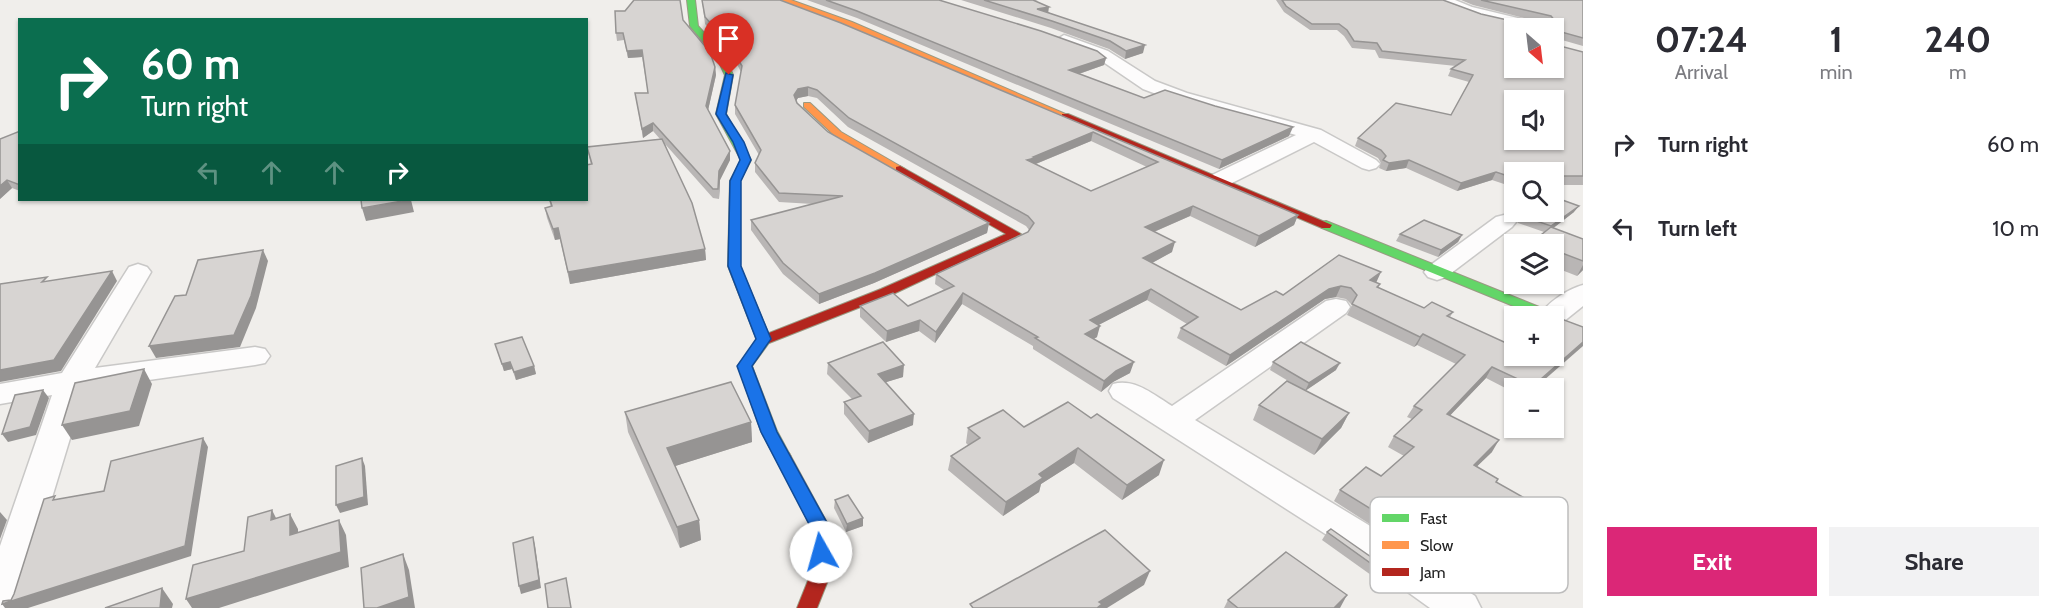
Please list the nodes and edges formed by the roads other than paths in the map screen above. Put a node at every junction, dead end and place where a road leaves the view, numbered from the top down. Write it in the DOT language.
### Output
graph roads {
  1 [pos="691,0"];
  2 [pos="784,0"];
  3 [pos="1443,0"];
  4 [pos="1504,19"];
  5 [pos="1045,33"];
  6 [pos="807,105"];
  7 [pos="1314,134"];
  8 [pos="1369,164"];
  9 [pos="1218,181"];
  10 [pos="1504,222"];
  11 [pos="138,272"];
  12 [pos="1437,272"];
  13 [pos="1583,293"];
  14 [pos="1524,306"];
  15 [pos="1335,307"];
  16 [pos="1564,308"];
  17 [pos="1564,322"];
  18 [pos="1583,330"];
  19 [pos="764,339"];
  20 [pos="255,356"];
  21 [pos="72,381"];
  22 [pos="1124,391"];
  23 [pos="0,394"];
  24 [pos="1173,422"];
  25 [pos="1370,545"];
  26 [pos="1439,593"];
  27 [pos="0,603"];
  28 [pos="807,608"];
  29 [pos="1461,608"];
  1 -- 19 [label="street"];
  2 -- 9 [label="street"];
  3 -- 4 [label="street"];
  5 -- 7 [label="street"];
  6 -- 19 [label="street"];
  7 -- 8 [label="street"];
  7 -- 9 [label="street"];
  9 -- 12 [label="street"];
  10 -- 12 [label="street"];
  11 -- 21 [label="street"];
  12 -- 14 [label="street"];
  13 -- 16 [label="street"];
  15 -- 24 [label="street"];
  17 -- 18 [label="street"];
  19 -- 28 [label="street"];
  20 -- 21 [label="street"];
  21 -- 23 [label="street"];
  21 -- 27 [label="street"];
  22 -- 24 [label="street"];
  24 -- 25 [label="street"];
  26 -- 29 [label="street"];
}
